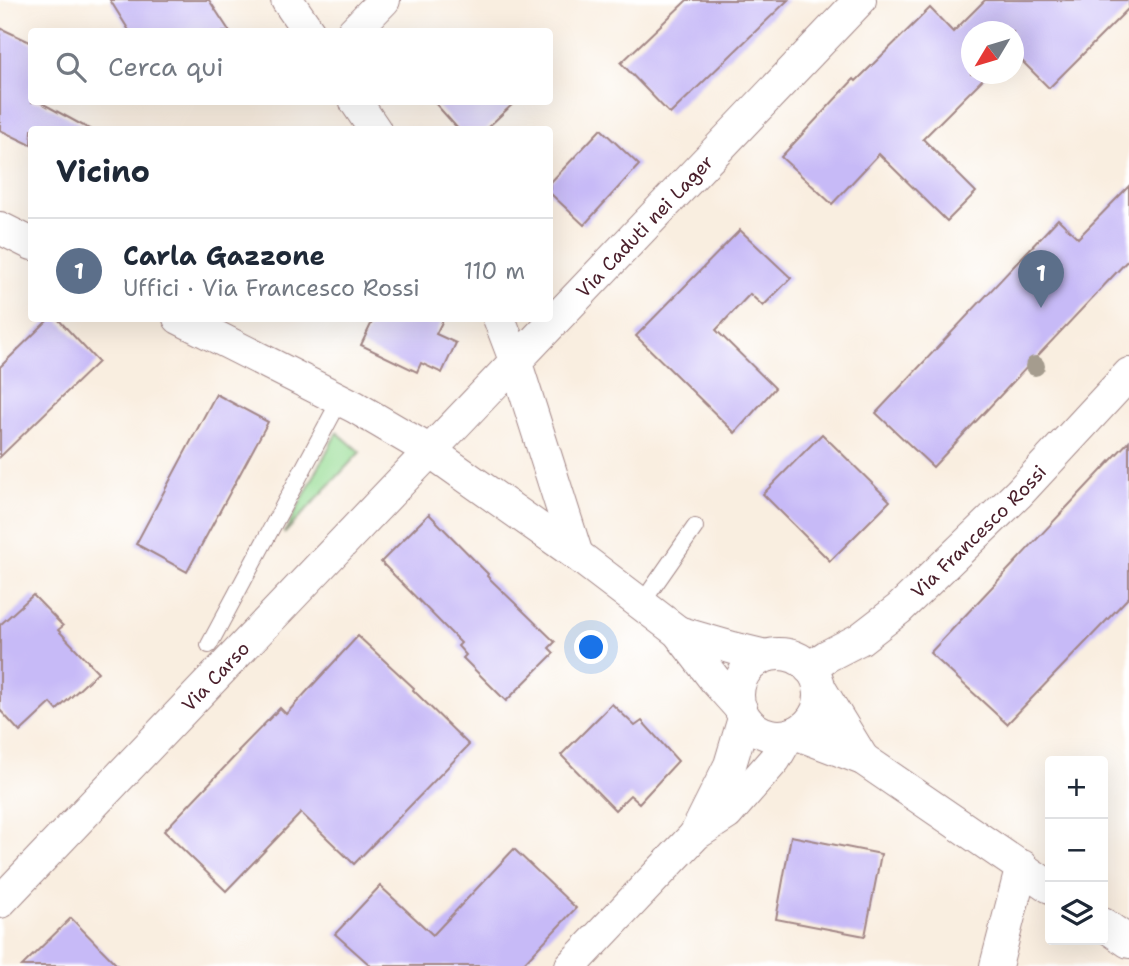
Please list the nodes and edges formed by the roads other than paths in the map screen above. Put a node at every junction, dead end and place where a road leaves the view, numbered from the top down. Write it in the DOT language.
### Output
graph roads {
  1 [pos="287,0"];
  2 [pos="383,0"];
  3 [pos="860,0"];
  4 [pos="306,28"];
  5 [pos="358,28"];
  6 [pos="358,105"];
  7 [pos="372,126"];
  8 [pos="0,228"];
  9 [pos="28,242"];
  10 [pos="553,320"];
  11 [pos="187,322"];
  12 [pos="501,322"];
  13 [pos="551,322"];
  14 [pos="515,360"];
  15 [pos="1129,374"];
  16 [pos="340,400"];
  17 [pos="430,451"];
  18 [pos="695,527"];
  19 [pos="577,555"];
  20 [pos="642,603"];
  21 [pos="678,632"];
  22 [pos="209,645"];
  23 [pos="766,656"];
  24 [pos="814,678"];
  25 [pos="742,713"];
  26 [pos="792,734"];
  27 [pos="863,759"];
  28 [pos="696,834"];
  29 [pos="1022,866"];
  30 [pos="1045,883"];
  31 [pos="0,902"];
  32 [pos="1108,927"];
  33 [pos="1129,942"];
  34 [pos="570,966"];
  35 [pos="996,966"];
  1 -- 4 [label="street"];
  2 -- 5 [label="street"];
  3 -- 10 [label="street, Via Caduti nei Lager"];
  6 -- 7 [label="street"];
  8 -- 9 [label="street"];
  11 -- 16 [label="street"];
  12 -- 14 [label="street"];
  13 -- 14 [label="street, Via Caduti nei Lager"];
  14 -- 17 [label="street, Via Caduti nei Lager"];
  14 -- 19 [label="street"];
  15 -- 24 [label="street, Via Francesco Rossi"];
  16 -- 17 [label="street"];
  16 -- 22 [label="lane"];
  17 -- 19 [label="street"];
  17 -- 31 [label="street, Via Carso"];
  18 -- 20 [label="lane"];
  19 -- 20 [label="street"];
  20 -- 21 [label="street"];
  21 -- 23 [label="street"];
  21 -- 25 [label="street"];
  23 -- 24 [label="street"];
  23 -- 25 [label="street"];
  24 -- 26 [label="street"];
  24 -- 27 [label="street"];
  25 -- 26 [label="street"];
  25 -- 28 [label="street"];
  26 -- 27 [label="street"];
  26 -- 28 [label="street"];
  27 -- 29 [label="street"];
  28 -- 34 [label="street"];
  29 -- 30 [label="street"];
  29 -- 35 [label="street"];
  32 -- 33 [label="street"];
}
